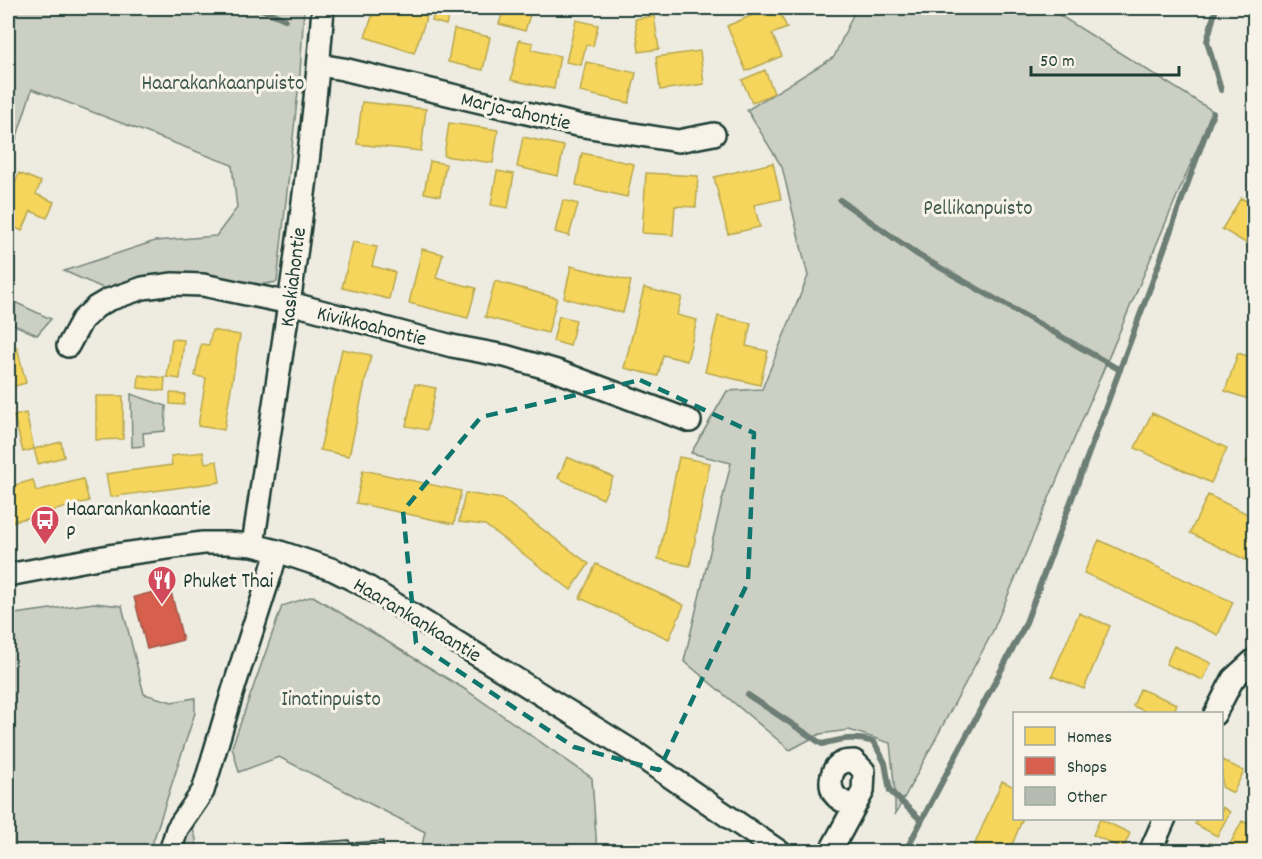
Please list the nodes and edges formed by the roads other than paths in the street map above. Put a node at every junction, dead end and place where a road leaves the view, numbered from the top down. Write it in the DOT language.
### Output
graph roads {
  1 [pos="323,8"];
  2 [pos="319,64"];
  3 [pos="714,134"];
  4 [pos="290,303"];
  5 [pos="68,346"];
  6 [pos="690,421"];
  7 [pos="252,545"];
  8 [pos="277,551"];
  9 [pos="8,575"];
  10 [pos="1254,660"];
  11 [pos="1216,712"];
  12 [pos="855,806"];
  13 [pos="1165,820"];
  14 [pos="170,852"];
  15 [pos="780,852"];
  16 [pos="830,852"];
  17 [pos="1150,852"];
  1 -- 2 [label="street, Kaskiahontie"];
  2 -- 3 [label="street, Marja-ahontie"];
  2 -- 4 [label="street, Kaskiahontie"];
  4 -- 5 [label="street, Kivikkoahontie"];
  4 -- 6 [label="street, Kivikkoahontie"];
  4 -- 7 [label="street, Kaskiahontie"];
  7 -- 8 [label="street, Haarankankaantie"];
  7 -- 9 [label="street, Haarankankaantie"];
  8 -- 14 [label="street"];
  8 -- 15 [label="street, Haarankankaantie"];
  10 -- 11 [label="street"];
  12 -- 16 [label="street"];
  13 -- 17 [label="street"];
}
